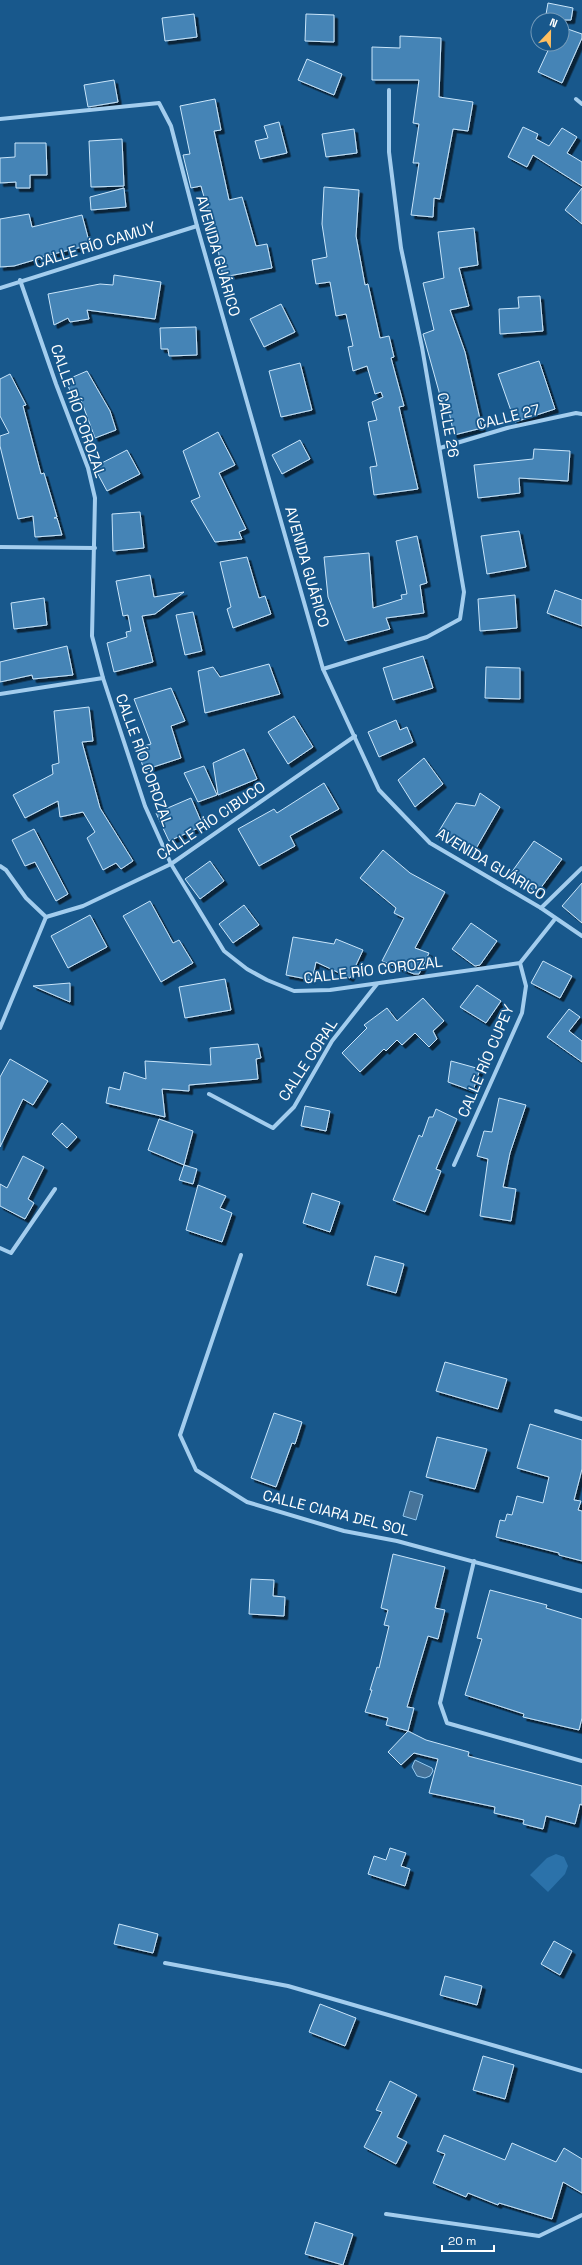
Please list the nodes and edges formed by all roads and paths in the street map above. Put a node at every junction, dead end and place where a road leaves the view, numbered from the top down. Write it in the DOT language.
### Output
graph roads {
  1 [pos="389,90"];
  2 [pos="576,100"];
  3 [pos="582,104"];
  4 [pos="0,118"];
  5 [pos="197,226"];
  6 [pos="20,280"];
  7 [pos="0,288"];
  8 [pos="582,414"];
  9 [pos="440,448"];
  10 [pos="0,547"];
  11 [pos="95,548"];
  12 [pos="323,669"];
  13 [pos="103,678"];
  14 [pos="0,694"];
  15 [pos="355,736"];
  16 [pos="171,864"];
  17 [pos="0,866"];
  18 [pos="582,868"];
  19 [pos="541,908"];
  20 [pos="46,917"];
  21 [pos="555,919"];
  22 [pos="582,936"];
  23 [pos="520,963"];
  24 [pos="377,984"];
  25 [pos="0,1028"];
  26 [pos="209,1094"];
  27 [pos="454,1166"];
  28 [pos="55,1189"];
  29 [pos="0,1248"];
  30 [pos="241,1256"];
  31 [pos="556,1411"];
  32 [pos="582,1419"];
  33 [pos="474,1561"];
  34 [pos="582,1591"];
  35 [pos="582,1761"];
  36 [pos="165,1963"];
  37 [pos="582,2071"];
  38 [pos="386,2214"];
  39 [pos="582,2215"];
  1 -- 9 [label="street, CALLE 26"];
  2 -- 3 [label="street"];
  4 -- 5 [label="street, AVENIDA GUÁRICO"];
  5 -- 6 [label="street, CALLE RÍO CAMUY"];
  5 -- 12 [label="street, AVENIDA GUÁRICO"];
  6 -- 7 [label="street, CALLE RÍO CAMUY"];
  6 -- 11 [label="street, CALLE RÍO COROZAL"];
  8 -- 9 [label="street, CALLE 27"];
  9 -- 12 [label="street, CALLE 26"];
  10 -- 11 [label="street"];
  11 -- 13 [label="street, CALLE RÍO COROZAL"];
  12 -- 15 [label="street, AVENIDA GUÁRICO"];
  13 -- 14 [label="street"];
  13 -- 16 [label="street, CALLE RÍO COROZAL"];
  15 -- 16 [label="street, CALLE RÍO CIBUCO"];
  15 -- 19 [label="street, AVENIDA GUÁRICO"];
  16 -- 20 [label="street, CALLE RÍO CIBUCO"];
  16 -- 24 [label="street, CALLE RÍO COROZAL"];
  17 -- 20 [label="street"];
  18 -- 19 [label="street"];
  19 -- 21 [label="street, AVENIDA GUÁRICO"];
  20 -- 25 [label="street"];
  21 -- 22 [label="street, AVENIDA GUÁRICO"];
  21 -- 23 [label="street"];
  23 -- 24 [label="street, CALLE RÍO COROZAL"];
  23 -- 27 [label="street, CALLE RÍO CUPEY"];
  24 -- 26 [label="street, CALLE CORAL"];
  28 -- 29 [label="street"];
  30 -- 33 [label="street, CALLE CIARA DEL SOL"];
  31 -- 32 [label="street"];
  33 -- 34 [label="street, CALLE CIARA DEL SOL"];
  33 -- 35 [label="street"];
  36 -- 37 [label="street"];
  38 -- 39 [label="street"];
}
